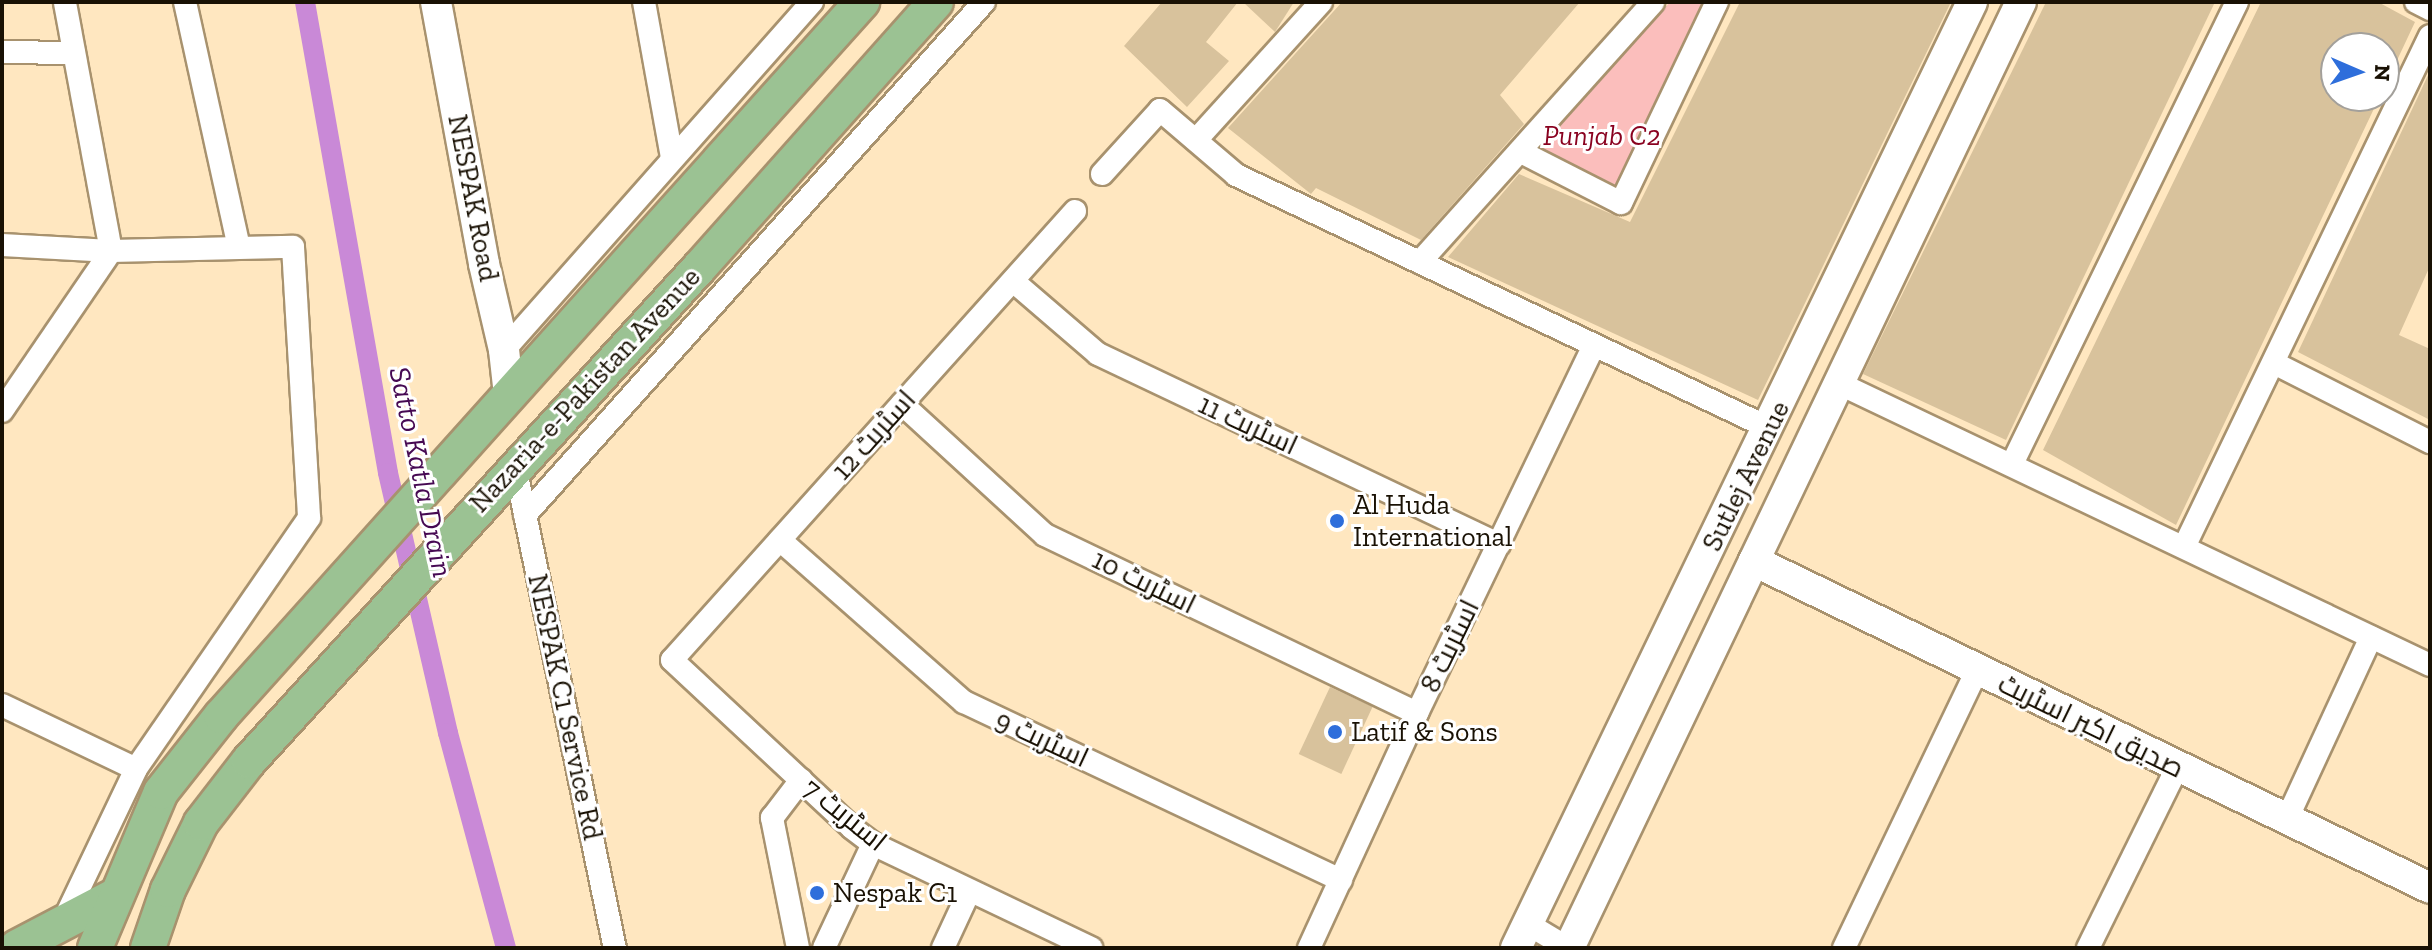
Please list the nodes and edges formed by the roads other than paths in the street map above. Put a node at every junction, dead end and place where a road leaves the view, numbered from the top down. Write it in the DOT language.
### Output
graph roads {
  1 [pos="65,2"];
  2 [pos="185,2"];
  3 [pos="436,2"];
  4 [pos="644,2"];
  5 [pos="812,2"];
  6 [pos="862,2"];
  7 [pos="936,2"];
  8 [pos="984,2"];
  9 [pos="1321,2"];
  10 [pos="1653,2"];
  11 [pos="1717,2"];
  12 [pos="1972,2"];
  13 [pos="2021,2"];
  14 [pos="2237,2"];
  15 [pos="2416,2"];
  16 [pos="2430,9"];
  17 [pos="2430,36"];
  18 [pos="2,52"];
  19 [pos="74,53"];
  20 [pos="1946,55"];
  21 [pos="1983,76"];
  22 [pos="1196,140"];
  23 [pos="1521,152"];
  24 [pos="672,158"];
  25 [pos="1102,174"];
  26 [pos="1075,211"];
  27 [pos="2,245"];
  28 [pos="239,247"];
  29 [pos="111,251"];
  30 [pos="1420,262"];
  31 [pos="1013,281"];
  32 [pos="1594,345"];
  33 [pos="504,350"];
  34 [pos="2274,363"];
  35 [pos="1838,383"];
  36 [pos="509,395"];
  37 [pos="902,404"];
  38 [pos="2,411"];
  39 [pos="1769,428"];
  40 [pos="2430,442"];
  41 [pos="2012,464"];
  42 [pos="515,466"];
  43 [pos="525,515"];
  44 [pos="780,540"];
  45 [pos="1499,544"];
  46 [pos="2184,547"];
  47 [pos="1754,561"];
  48 [pos="2371,637"];
  49 [pos="672,660"];
  50 [pos="2430,665"];
  51 [pos="1977,671"];
  52 [pos="2,705"];
  53 [pos="1417,713"];
  54 [pos="2177,768"];
  55 [pos="136,769"];
  56 [pos="801,780"];
  57 [pos="2287,819"];
  58 [pos="873,844"];
  59 [pos="1341,880"];
  60 [pos="2430,888"];
  61 [pos="168,890"];
  62 [pos="969,892"];
  63 [pos="116,895"];
  64 [pos="61,927"];
  65 [pos="1522,936"];
  66 [pos="2,940"];
  67 [pos="1084,946"];
  68 [pos="18,948"];
  69 [pos="95,948"];
  70 [pos="148,948"];
  71 [pos="165,948"];
  72 [pos="615,948"];
  73 [pos="798,948"];
  74 [pos="824,948"];
  75 [pos="943,948"];
  76 [pos="1309,948"];
  77 [pos="1568,948"];
  78 [pos="1844,948"];
  79 [pos="2089,948"];
  1 -- 19 [label="street"];
  2 -- 28 [label="street"];
  3 -- 33 [label="street, NESPAK Road"];
  4 -- 24 [label="street"];
  5 -- 24 [label="street"];
  6 -- 36 [label="main road, Nazaria-e-Pakistan Avenue"];
  7 -- 42 [label="main road, Nazaria-e-Pakistan Avenue"];
  8 -- 43 [label="street"];
  9 -- 22 [label="street"];
  10 -- 23 [label="street"];
  11 -- 23 [label="street"];
  12 -- 20 [label="street, Sutlej Avenue"];
  13 -- 21 [label="street, Sutlej Avenue"];
  14 -- 41 [label="street"];
  15 -- 16 [label="street"];
  17 -- 34 [label="street"];
  18 -- 19 [label="street"];
  19 -- 29 [label="street"];
  20 -- 21 [label="street"];
  20 -- 39 [label="street, Sutlej Avenue"];
  21 -- 35 [label="street, Sutlej Avenue"];
  22 -- 25 [label="street"];
  22 -- 30 [label="street"];
  23 -- 30 [label="street"];
  24 -- 33 [label="street"];
  26 -- 31 [label="street, اسٹریٹ 12"];
  27 -- 29 [label="street"];
  28 -- 29 [label="street"];
  28 -- 55 [label="street"];
  29 -- 38 [label="street"];
  30 -- 32 [label="street"];
  31 -- 37 [label="street, اسٹریٹ 12"];
  31 -- 45 [label="street, اسٹریٹ 11"];
  32 -- 39 [label="street"];
  32 -- 45 [label="street, اسٹریٹ 8"];
  33 -- 36 [label="street, NESPAK Road"];
  34 -- 40 [label="street"];
  34 -- 46 [label="street"];
  35 -- 41 [label="street"];
  35 -- 47 [label="street, Sutlej Avenue"];
  36 -- 63 [label="main road, Nazaria-e-Pakistan Avenue"];
  37 -- 44 [label="street, اسٹریٹ 12"];
  37 -- 53 [label="street, اسٹریٹ 10"];
  39 -- 65 [label="street, Sutlej Avenue"];
  41 -- 46 [label="street"];
  42 -- 43 [label="street, NESPAK C1 Service Rd"];
  42 -- 61 [label="main road, Nazaria-e-Pakistan Avenue"];
  43 -- 72 [label="street, NESPAK C1 Service Rd"];
  44 -- 49 [label="street, اسٹریٹ 12"];
  44 -- 59 [label="street, اسٹریٹ 9"];
  45 -- 53 [label="street, اسٹریٹ 8"];
  46 -- 48 [label="street"];
  47 -- 51 [label="street, صدیق اکبر اسٹریٹ"];
  47 -- 77 [label="street, Sutlej Avenue"];
  48 -- 50 [label="street"];
  48 -- 57 [label="street"];
  49 -- 56 [label="street, اسٹریٹ 7"];
  51 -- 54 [label="street, صدیق اکبر اسٹریٹ"];
  51 -- 78 [label="street"];
  52 -- 55 [label="street"];
  53 -- 59 [label="street, اسٹریٹ 8"];
  54 -- 57 [label="street, صدیق اکبر اسٹریٹ"];
  54 -- 79 [label="street"];
  55 -- 64 [label="street"];
  56 -- 58 [label="street, اسٹریٹ 7"];
  56 -- 73 [label="street"];
  57 -- 60 [label="street, صدیق اکبر اسٹریٹ"];
  58 -- 62 [label="street, اسٹریٹ 7"];
  58 -- 74 [label="street"];
  59 -- 76 [label="street, اسٹریٹ 8"];
  61 -- 70 [label="main road, Nazaria-e-Pakistan Avenue"];
  61 -- 71 [label="street"];
  62 -- 67 [label="street, اسٹریٹ 7"];
  62 -- 75 [label="street"];
  63 -- 64 [label="main road"];
  63 -- 69 [label="main road, Nazaria-e-Pakistan Avenue"];
  64 -- 68 [label="main road"];
  65 -- 77 [label="street"];
  66 -- 68 [label="street"];
}
